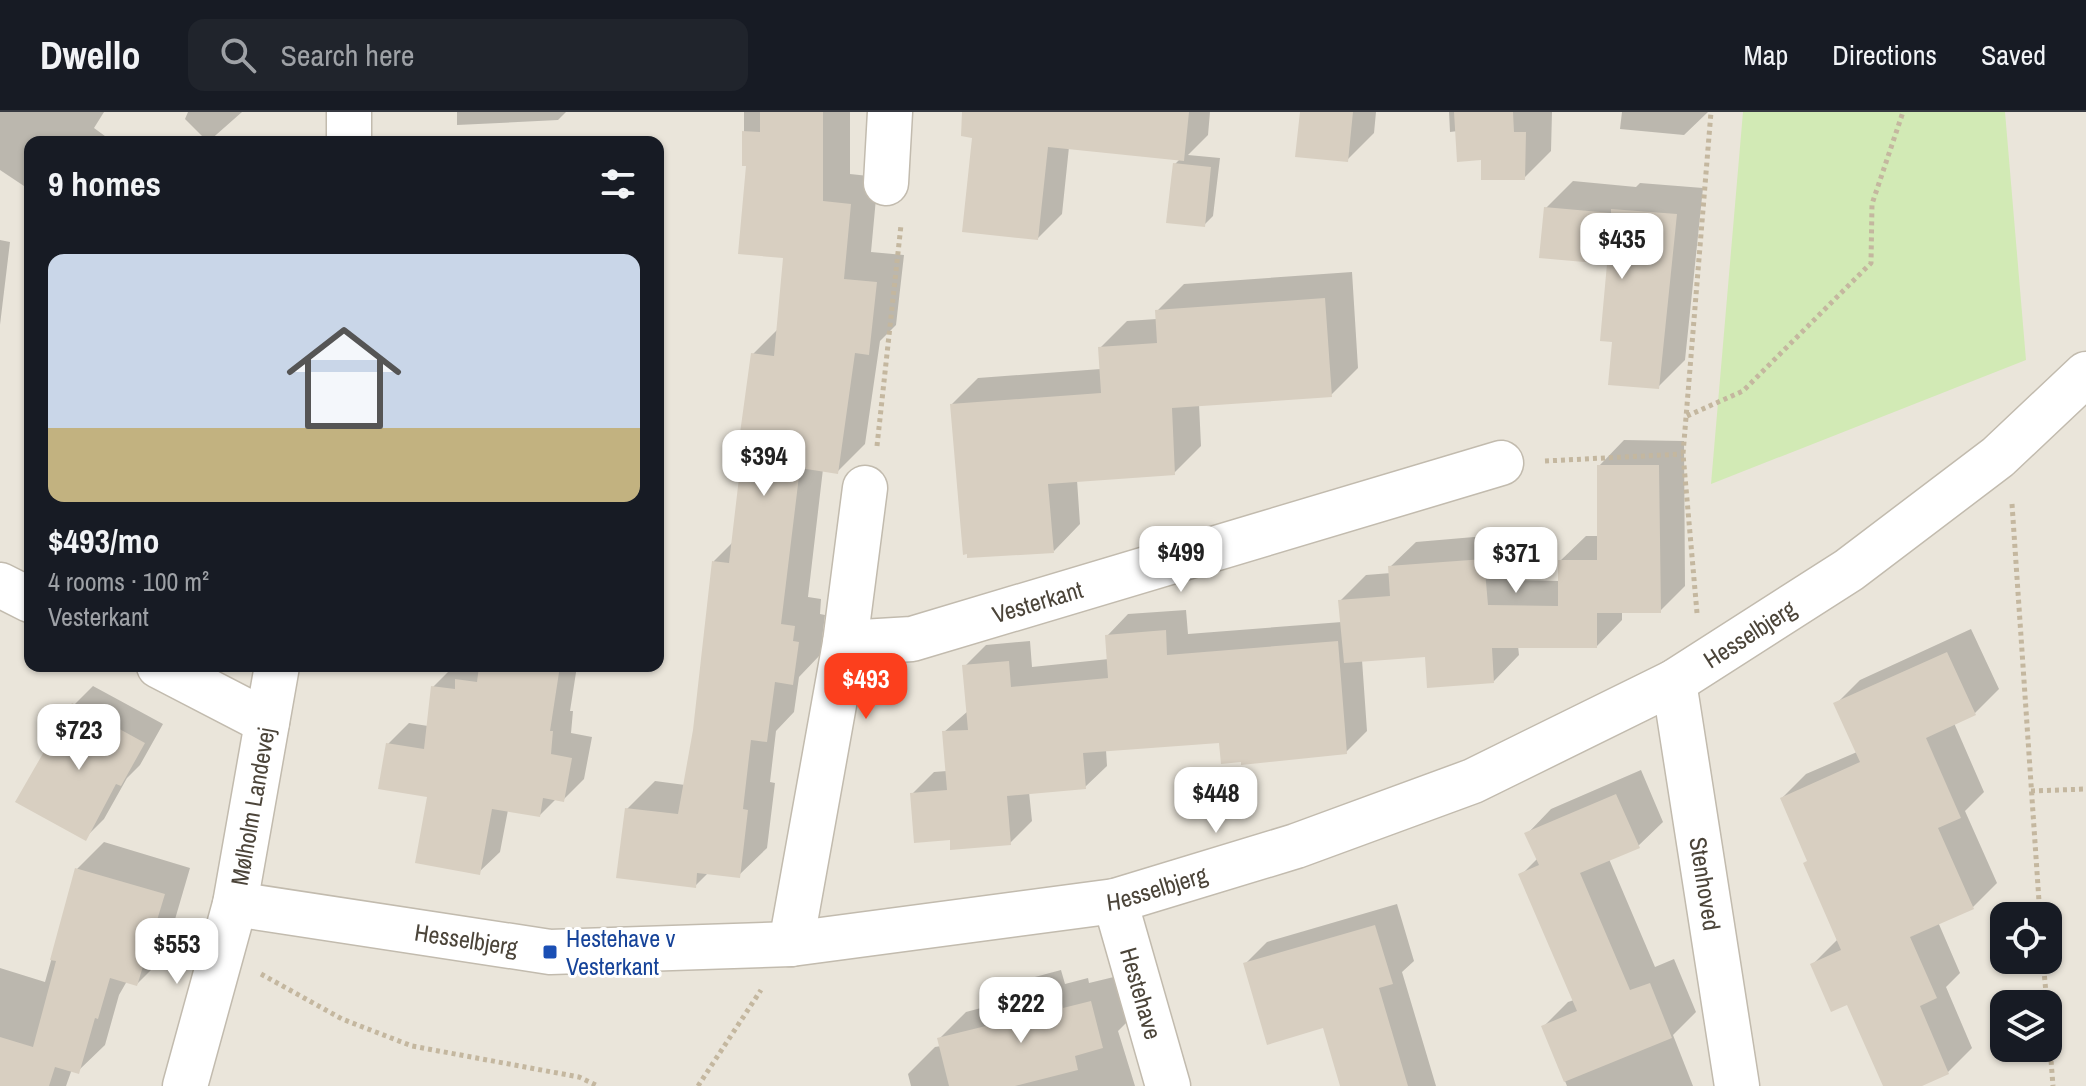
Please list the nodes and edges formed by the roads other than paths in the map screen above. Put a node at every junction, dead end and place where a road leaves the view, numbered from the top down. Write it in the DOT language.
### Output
graph roads {
  1 [pos="349,112"];
  2 [pos="890,112"];
  3 [pos="349,136"];
  4 [pos="886,183"];
  5 [pos="2086,374"];
  6 [pos="1501,463"];
  7 [pos="865,488"];
  8 [pos="0,585"];
  9 [pos="24,597"];
  10 [pos="845,643"];
  11 [pos="171,672"];
  12 [pos="276,672"];
  13 [pos="1674,682"];
  14 [pos="267,722"];
  15 [pos="1115,901"];
  16 [pos="235,904"];
  17 [pos="791,944"];
  18 [pos="185,1086"];
  19 [pos="1168,1086"];
  20 [pos="1737,1086"];
  1 -- 3 [label="street"];
  2 -- 4 [label="street"];
  5 -- 13 [label="street, Hesselbjerg"];
  6 -- 10 [label="street, Vesterkant"];
  7 -- 10 [label="street"];
  8 -- 9 [label="street"];
  10 -- 17 [label="street"];
  11 -- 14 [label="street"];
  12 -- 14 [label="street, Mølholm Landevej"];
  13 -- 15 [label="street, Hesselbjerg"];
  13 -- 20 [label="street, Stenhoved"];
  14 -- 16 [label="street, Mølholm Landevej"];
  15 -- 17 [label="street, Hesselbjerg"];
  15 -- 19 [label="street, Hestehave"];
  16 -- 17 [label="street, Hesselbjerg"];
  16 -- 18 [label="street, Mølholm Landevej"];
}
